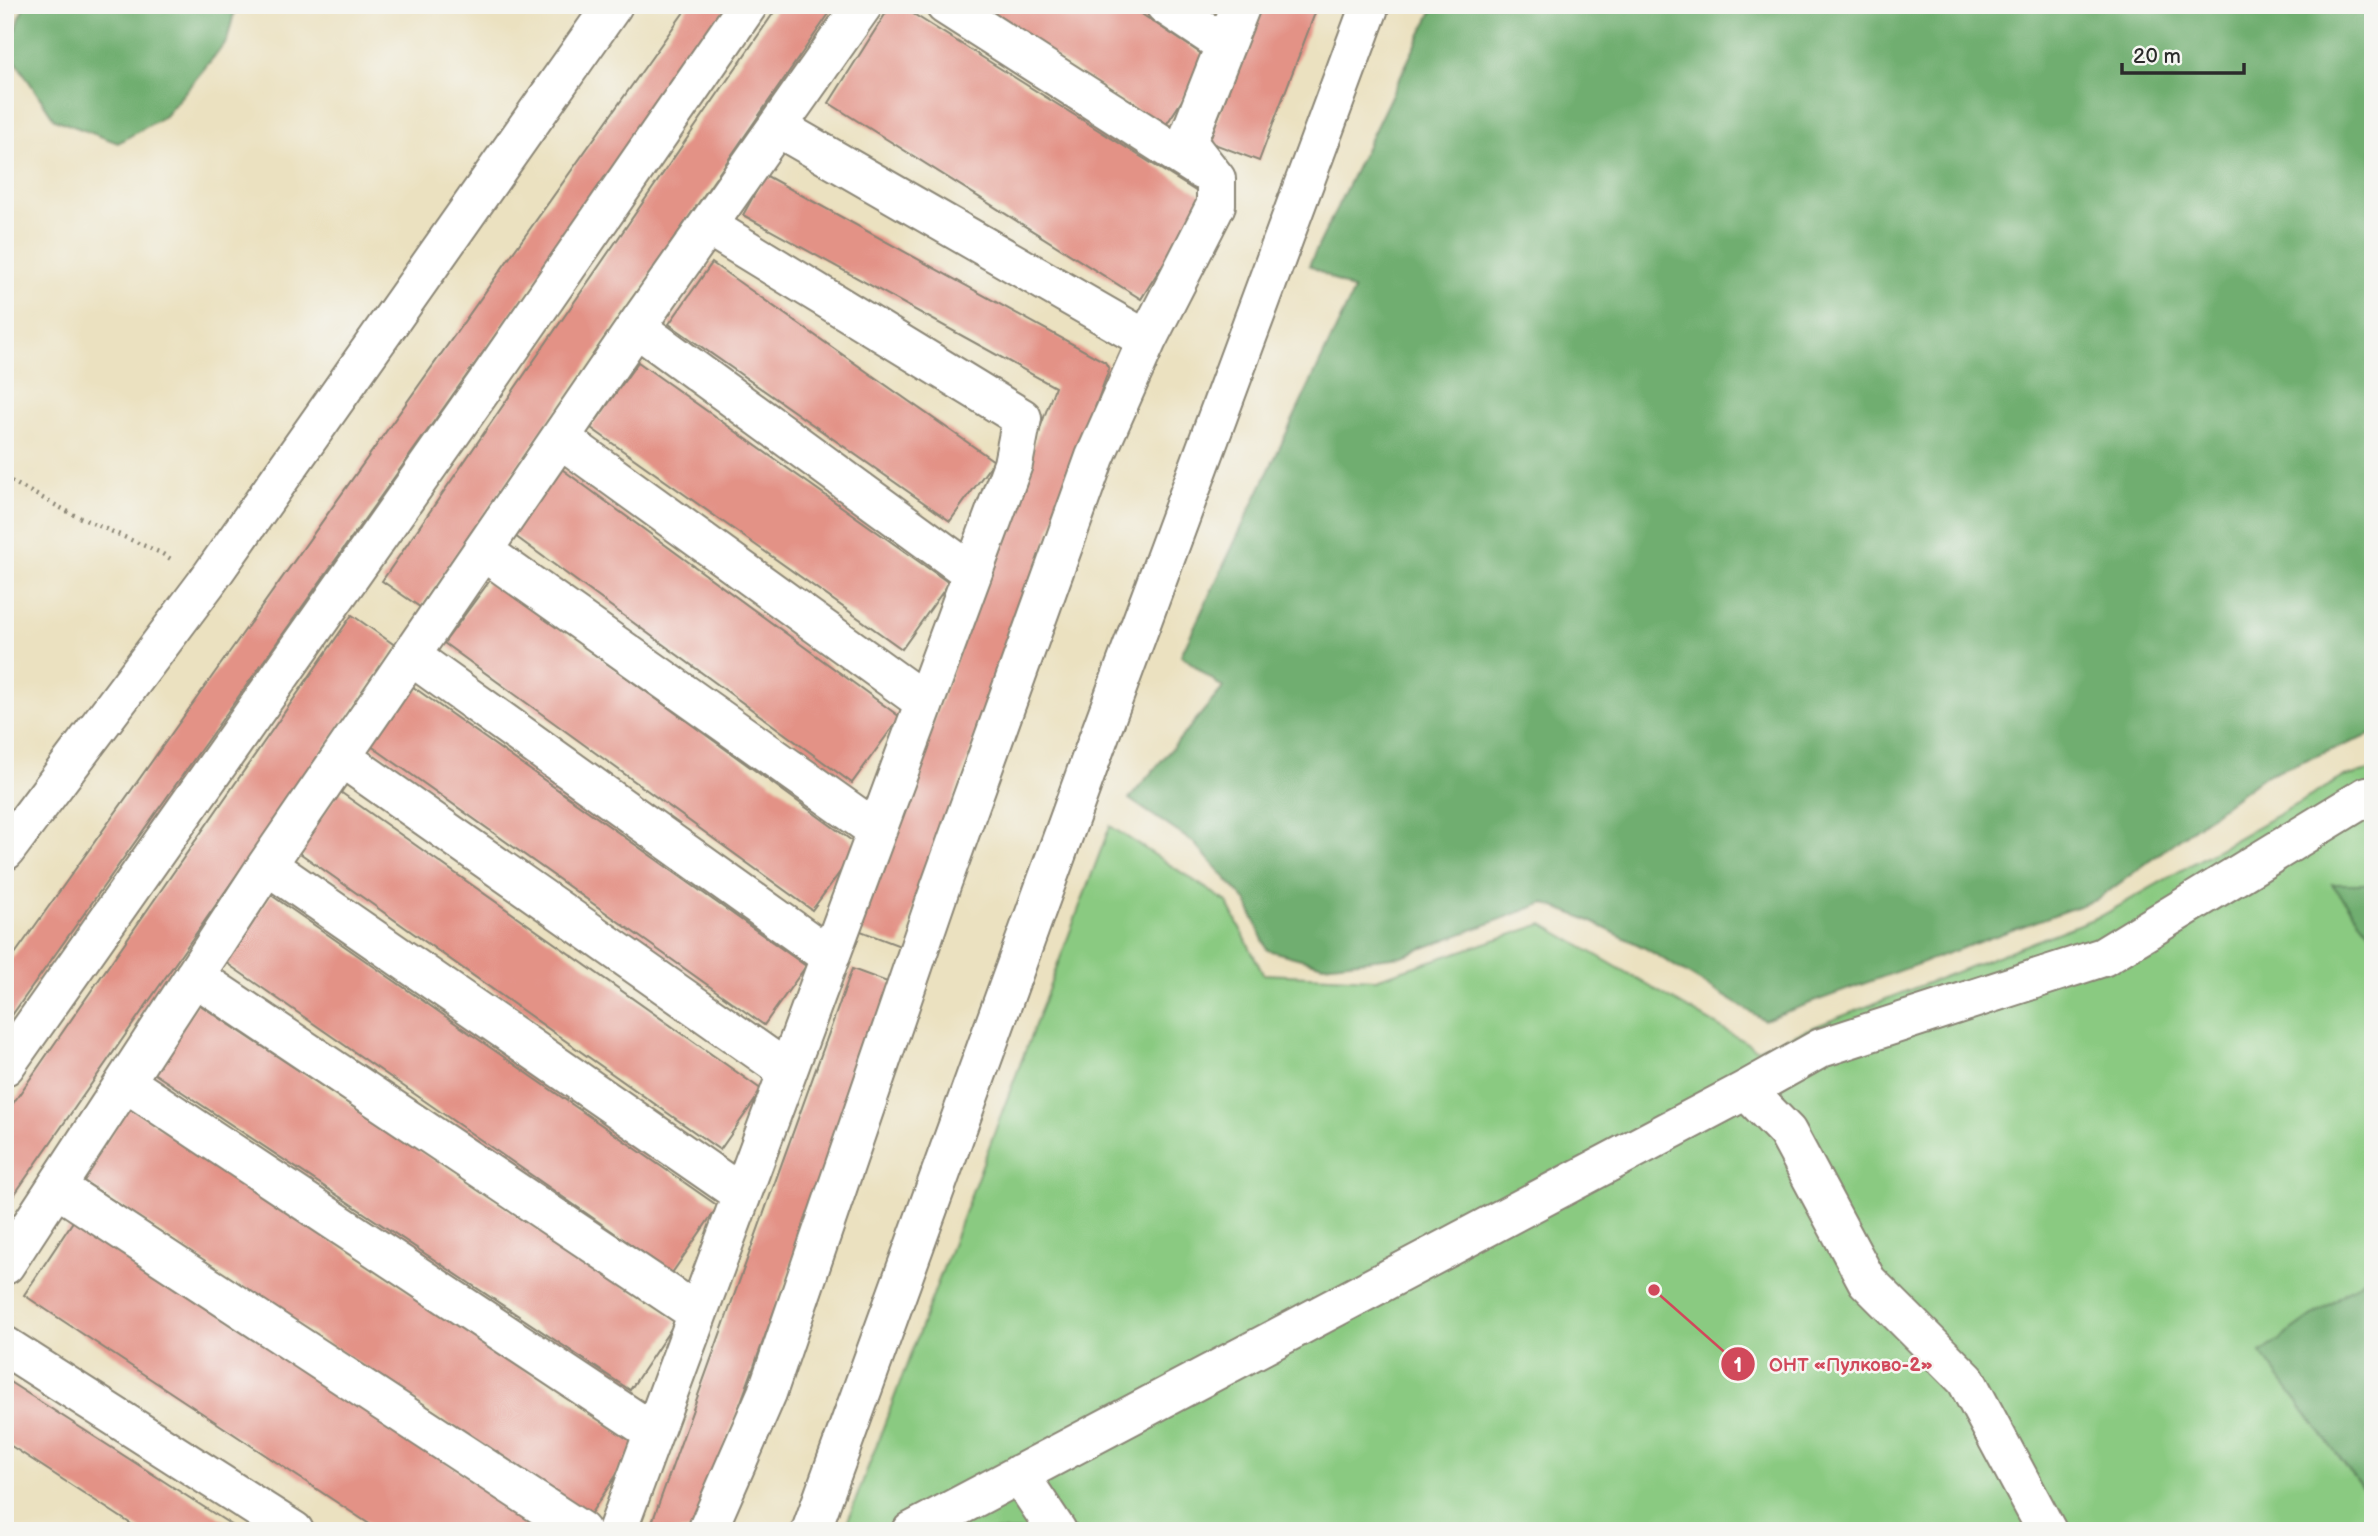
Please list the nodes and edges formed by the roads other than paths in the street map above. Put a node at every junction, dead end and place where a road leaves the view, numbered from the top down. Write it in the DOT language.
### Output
graph roads {
  1 [pos="613,5"];
  2 [pos="748,5"];
  3 [pos="863,5"];
  4 [pos="945,5"];
  5 [pos="1166,5"];
  6 [pos="1241,5"];
  7 [pos="1370,5"];
  8 [pos="1225,45"];
  9 [pos="777,127"];
  10 [pos="1216,179"];
  11 [pos="708,226"];
  12 [pos="636,327"];
  13 [pos="1147,340"];
  14 [pos="560,438"];
  15 [pos="483,551"];
  16 [pos="972,573"];
  17 [pos="411,656"];
  18 [pos="924,702"];
  19 [pos="341,757"];
  20 [pos="2373,795"];
  21 [pos="876,830"];
  22 [pos="5,851"];
  23 [pos="267,865"];
  24 [pos="829,956"];
  25 [pos="194,976"];
  26 [pos="5,1066"];
  27 [pos="786,1070"];
  28 [pos="125,1082"];
  29 [pos="1746,1090"];
  30 [pos="56,1187"];
  31 [pos="741,1194"];
  32 [pos="5,1265"];
  33 [pos="697,1313"];
  34 [pos="5,1346"];
  35 [pos="653,1432"];
  36 [pos="1019,1474"];
  37 [pos="294,1531"];
  38 [pos="581,1531"];
  39 [pos="617,1531"];
  40 [pos="706,1531"];
  41 [pos="811,1531"];
  42 [pos="912,1531"];
  43 [pos="1057,1531"];
  44 [pos="2047,1531"];
  1 -- 22 [label="street"];
  2 -- 26 [label="street"];
  3 -- 9 [label="street"];
  4 -- 10 [label="street"];
  5 -- 8 [label="street"];
  6 -- 8 [label="street"];
  7 -- 41 [label="street"];
  8 -- 10 [label="street"];
  9 -- 11 [label="street"];
  9 -- 13 [label="street"];
  10 -- 13 [label="street"];
  11 -- 12 [label="street"];
  11 -- 16 [label="street"];
  12 -- 14 [label="street"];
  12 -- 16 [label="street"];
  13 -- 40 [label="street"];
  14 -- 15 [label="street"];
  14 -- 18 [label="street"];
  15 -- 17 [label="street"];
  15 -- 21 [label="street"];
  16 -- 18 [label="street"];
  17 -- 19 [label="street"];
  17 -- 24 [label="street"];
  18 -- 21 [label="street"];
  19 -- 23 [label="street"];
  19 -- 27 [label="street"];
  20 -- 29 [label="street"];
  21 -- 24 [label="street"];
  23 -- 25 [label="street"];
  23 -- 31 [label="street"];
  24 -- 27 [label="street"];
  25 -- 28 [label="street"];
  25 -- 33 [label="street"];
  27 -- 31 [label="street"];
  28 -- 30 [label="street"];
  28 -- 35 [label="street"];
  29 -- 36 [label="street"];
  29 -- 44 [label="street"];
  30 -- 32 [label="street"];
  30 -- 38 [label="street"];
  31 -- 33 [label="street"];
  33 -- 35 [label="street"];
  34 -- 37 [label="street"];
  35 -- 39 [label="street"];
  36 -- 42 [label="street"];
  36 -- 43 [label="street"];
}
